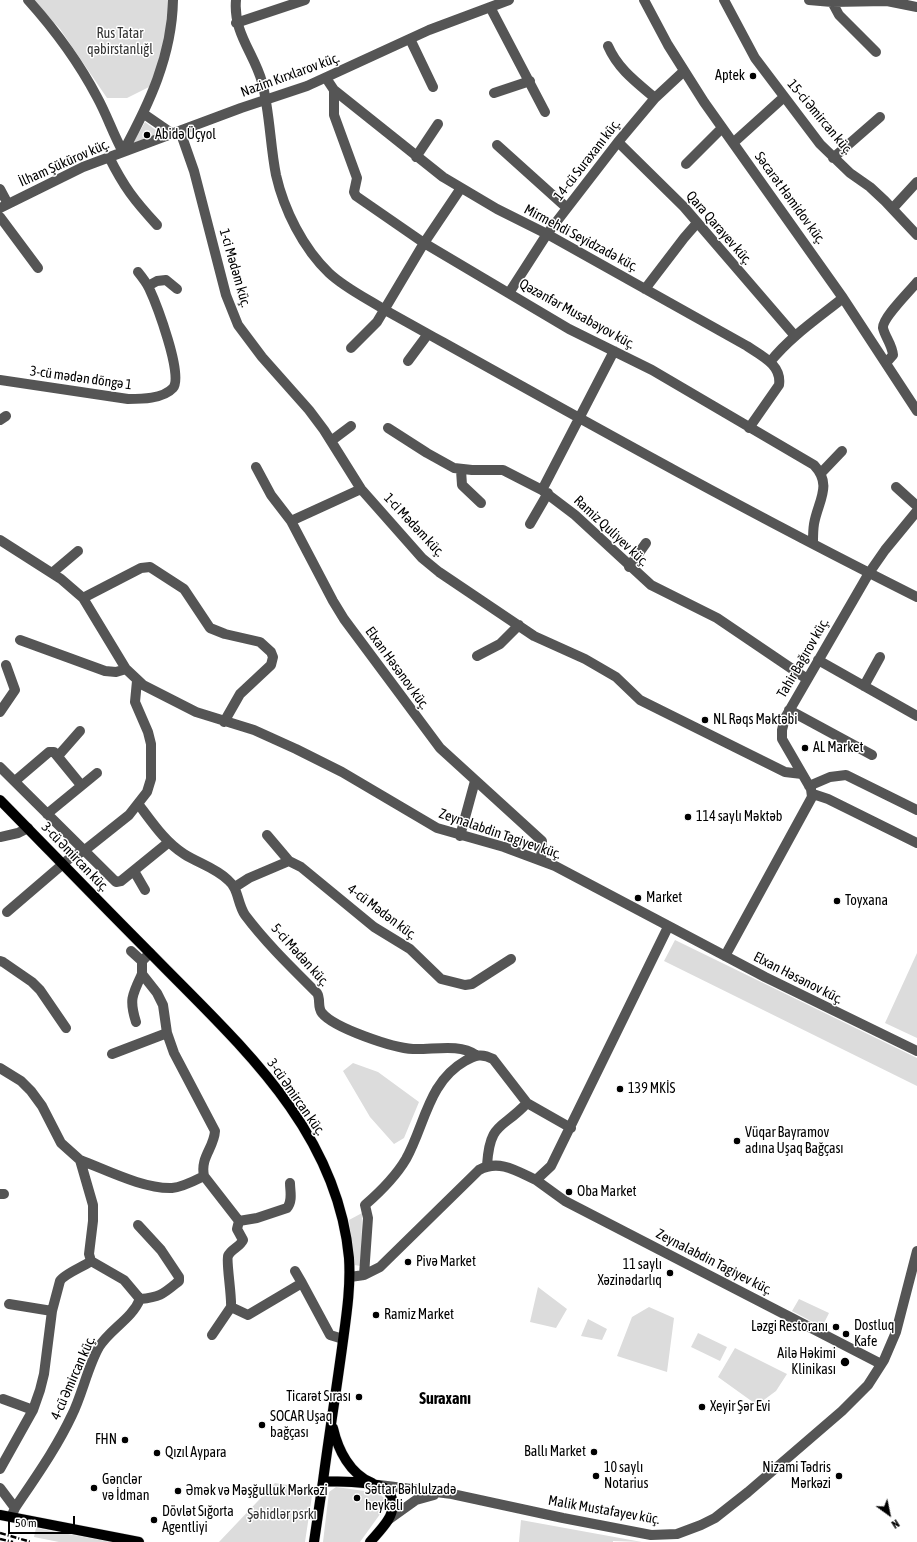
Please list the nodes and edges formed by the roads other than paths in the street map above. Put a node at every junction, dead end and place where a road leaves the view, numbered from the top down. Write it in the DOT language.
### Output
graph roads {
  1 [pos="28,0"];
  2 [pos="173,0"];
  3 [pos="236,0"];
  4 [pos="305,0"];
  5 [pos="509,0"];
  6 [pos="644,0"];
  7 [pos="724,0"];
  8 [pos="809,0"];
  9 [pos="832,2"];
  10 [pos="490,7"];
  11 [pos="917,7"];
  12 [pos="236,23"];
  13 [pos="410,38"];
  14 [pos="608,46"];
  15 [pos="876,52"];
  16 [pos="684,71"];
  17 [pos="326,78"];
  18 [pos="530,81"];
  19 [pos="433,87"];
  20 [pos="334,90"];
  21 [pos="494,93"];
  22 [pos="784,97"];
  23 [pos="655,98"];
  24 [pos="266,100"];
  25 [pos="545,112"];
  26 [pos="144,114"];
  27 [pos="880,117"];
  28 [pos="438,124"];
  29 [pos="722,128"];
  30 [pos="177,132"];
  31 [pos="618,142"];
  32 [pos="733,143"];
  33 [pos="497,145"];
  34 [pos="122,152"];
  35 [pos="109,157"];
  36 [pos="416,157"];
  37 [pos="833,158"];
  38 [pos="686,164"];
  39 [pos="917,182"];
  40 [pos="461,188"];
  41 [pos="0,189"];
  42 [pos="4,206"];
  43 [pos="567,208"];
  44 [pos="893,208"];
  45 [pos="0,218"];
  46 [pos="697,223"];
  47 [pos="157,225"];
  48 [pos="547,234"];
  49 [pos="917,235"];
  50 [pos="424,244"];
  51 [pos="38,268"];
  52 [pos="138,272"];
  53 [pos="917,282"];
  54 [pos="148,286"];
  55 [pos="177,288"];
  56 [pos="646,289"];
  57 [pos="509,293"];
  58 [pos="843,298"];
  59 [pos="385,310"];
  60 [pos="428,334"];
  61 [pos="795,336"];
  62 [pos="351,348"];
  63 [pos="614,351"];
  64 [pos="408,361"];
  65 [pos="770,362"];
  66 [pos="886,363"];
  67 [pos="0,380"];
  68 [pos="917,411"];
  69 [pos="579,418"];
  70 [pos="351,426"];
  71 [pos="388,428"];
  72 [pos="749,428"];
  73 [pos="331,441"];
  74 [pos="842,451"];
  75 [pos="256,467"];
  76 [pos="461,470"];
  77 [pos="821,473"];
  78 [pos="896,487"];
  79 [pos="360,489"];
  80 [pos="545,491"];
  81 [pos="481,503"];
  82 [pos="917,506"];
  83 [pos="917,511"];
  84 [pos="291,521"];
  85 [pos="530,524"];
  86 [pos="0,540"];
  87 [pos="646,543"];
  88 [pos="813,543"];
  89 [pos="78,551"];
  90 [pos="629,567"];
  91 [pos="52,573"];
  92 [pos="869,573"];
  93 [pos="917,597"];
  94 [pos="84,598"];
  95 [pos="519,625"];
  96 [pos="20,640"];
  97 [pos="477,656"];
  98 [pos="880,657"];
  99 [pos="818,660"];
  100 [pos="6,664"];
  101 [pos="126,669"];
  102 [pos="807,679"];
  103 [pos="137,681"];
  104 [pos="864,686"];
  105 [pos="789,710"];
  106 [pos="0,712"];
  107 [pos="917,716"];
  108 [pos="224,722"];
  109 [pos="80,731"];
  110 [pos="872,755"];
  111 [pos="58,756"];
  112 [pos="0,767"];
  113 [pos="97,773"];
  114 [pos="802,774"];
  115 [pos="15,781"];
  116 [pos="475,781"];
  117 [pos="81,785"];
  118 [pos="811,790"];
  119 [pos="0,800"];
  120 [pos="139,805"];
  121 [pos="917,810"];
  122 [pos="46,814"];
  123 [pos="28,828"];
  124 [pos="267,835"];
  125 [pos="460,836"];
  126 [pos="0,837"];
  127 [pos="169,842"];
  128 [pos="917,843"];
  129 [pos="85,850"];
  130 [pos="542,860"];
  131 [pos="289,861"];
  132 [pos="63,865"];
  133 [pos="134,871"];
  134 [pos="235,887"];
  135 [pos="145,890"];
  136 [pos="7,912"];
  137 [pos="668,927"];
  138 [pos="131,951"];
  139 [pos="150,953"];
  140 [pos="725,956"];
  141 [pos="511,959"];
  142 [pos="0,961"];
  143 [pos="142,961"];
  144 [pos="142,974"];
  145 [pos="136,1022"];
  146 [pos="66,1028"];
  147 [pos="166,1033"];
  148 [pos="917,1051"];
  149 [pos="112,1054"];
  150 [pos="476,1055"];
  151 [pos="0,1068"];
  152 [pos="528,1103"];
  153 [pos="570,1128"];
  154 [pos="80,1160"];
  155 [pos="487,1165"];
  156 [pos="204,1176"];
  157 [pos="536,1180"];
  158 [pos="290,1183"];
  159 [pos="239,1221"];
  160 [pos="138,1225"];
  161 [pos="917,1252"];
  162 [pos="91,1261"];
  163 [pos="295,1271"];
  164 [pos="364,1275"];
  165 [pos="350,1277"];
  166 [pos="302,1284"];
  167 [pos="140,1299"];
  168 [pos="9,1304"];
  169 [pos="231,1307"];
  170 [pos="52,1311"];
  171 [pos="212,1335"];
  172 [pos="343,1339"];
  173 [pos="881,1364"];
  174 [pos="2,1399"];
  175 [pos="33,1410"];
  176 [pos="332,1424"];
  177 [pos="0,1469"];
  178 [pos="323,1481"];
  179 [pos="379,1485"];
  180 [pos="0,1488"];
  181 [pos="452,1494"];
  182 [pos="13,1513"];
  183 [pos="0,1515"];
  184 [pos="388,1520"];
  185 [pos="660,1539"];
  186 [pos="375,1540"];
  187 [pos="139,1542"];
  188 [pos="314,1542"];
  1 -- 34 [label="street"];
  2 -- 26 [label="street, İlham Şükürov küç."];
  3 -- 12 [label="street"];
  4 -- 12 [label="street"];
  5 -- 10 [label="street, Nazim Kırxlarov küç."];
  6 -- 16 [label="street, Səcarət Həmidov küç."];
  7 -- 22 [label="street, 15-ci Əmircan küç."];
  8 -- 9 [label="street"];
  9 -- 11 [label="street"];
  9 -- 15 [label="street"];
  10 -- 13 [label="street, Nazim Kırxlarov küç."];
  10 -- 18 [label="street"];
  12 -- 24 [label="street"];
  13 -- 17 [label="street, Nazim Kırxlarov küç."];
  13 -- 19 [label="street"];
  14 -- 23 [label="street"];
  16 -- 23 [label="street, 14-cü Suraxanı küç."];
  16 -- 29 [label="street, Səcarət Həmidov küç."];
  17 -- 20 [label="street, Mirmehdi Seyidzadə küç."];
  17 -- 24 [label="street, Nazim Kırxlarov küç."];
  18 -- 21 [label="street"];
  18 -- 25 [label="street"];
  20 -- 36 [label="street, Mirmehdi Seyidzadə küç."];
  20 -- 50 [label="street, Qəzənfər Musabəyov küç."];
  22 -- 32 [label="street"];
  22 -- 37 [label="street, 15-ci Əmircan küç."];
  23 -- 31 [label="street, 14-cü Suraxanı küç."];
  24 -- 30 [label="street, Nazim Kırxlarov küç."];
  24 -- 59 [label="street"];
  26 -- 30 [label="street"];
  26 -- 34 [label="street, İlham Şükürov küç."];
  27 -- 37 [label="street"];
  28 -- 36 [label="street"];
  29 -- 32 [label="street, Səcarət Həmidov küç."];
  29 -- 38 [label="street"];
  30 -- 34 [label="street, Nazim Kırxlarov küç."];
  30 -- 73 [label="street, 1-ci Mədəm küç."];
  31 -- 43 [label="street, 14-cü Suraxanı küç."];
  31 -- 46 [label="street, Qara Qarayev küç."];
  32 -- 58 [label="street, Səcarət Həmidov küç."];
  33 -- 43 [label="street"];
  34 -- 35 [label="street, İlham Şükürov küç."];
  35 -- 42 [label="street, İlham Şükürov küç."];
  35 -- 47 [label="street"];
  36 -- 40 [label="street, Mirmehdi Seyidzadə küç."];
  37 -- 44 [label="street, 15-ci Əmircan küç."];
  39 -- 44 [label="street"];
  40 -- 48 [label="street, Mirmehdi Seyidzadə küç."];
  40 -- 50 [label="street"];
  41 -- 42 [label="street"];
  43 -- 48 [label="street, 14-cü Suraxanı küç."];
  44 -- 49 [label="street, 15-ci Əmircan küç."];
  45 -- 51 [label="street"];
  46 -- 56 [label="street"];
  46 -- 61 [label="street, Qara Qarayev küç."];
  48 -- 56 [label="street, Mirmehdi Seyidzadə küç."];
  48 -- 57 [label="street, 14-cü Suraxanı küç."];
  50 -- 57 [label="street, Qəzənfər Musabəyov küç."];
  50 -- 59 [label="street"];
  52 -- 54 [label="street"];
  53 -- 66 [label="street"];
  54 -- 55 [label="street"];
  54 -- 67 [label="street, 3-cü mədən döngə 1"];
  56 -- 65 [label="street, Mirmehdi Seyidzadə küç."];
  57 -- 63 [label="street, Qəzənfər Musabəyov küç."];
  58 -- 61 [label="street"];
  58 -- 66 [label="street, Səcarət Həmidov küç."];
  59 -- 60 [label="street"];
  59 -- 62 [label="street"];
  60 -- 64 [label="street"];
  60 -- 69 [label="street"];
  61 -- 65 [label="street"];
  63 -- 69 [label="street"];
  63 -- 72 [label="street, Qəzənfər Musabəyov küç."];
  65 -- 72 [label="street, Mirmehdi Seyidzadə küç."];
  66 -- 68 [label="street, Səcarət Həmidov küç."];
  69 -- 80 [label="street"];
  69 -- 88 [label="street"];
  70 -- 73 [label="street"];
  71 -- 76 [label="street, Ramiz Quliyev küç."];
  72 -- 77 [label="street, Qəzənfər Musabəyov küç."];
  73 -- 79 [label="street, 1-ci Mədəm küç."];
  74 -- 77 [label="street"];
  75 -- 84 [label="street, Elxan Həsənov küç."];
  76 -- 80 [label="street, Ramiz Quliyev küç."];
  76 -- 81 [label="street"];
  77 -- 88 [label="street"];
  78 -- 82 [label="street"];
  79 -- 84 [label="street"];
  79 -- 95 [label="street, 1-ci Mədəm küç."];
  80 -- 85 [label="street"];
  80 -- 90 [label="street, Ramiz Quliyev küç."];
  83 -- 92 [label="street, Tahir Bağırov küç."];
  84 -- 116 [label="street, Elxan Həsənov küç."];
  86 -- 91 [label="street, Zeynalabdin Tagiyev küç."];
  87 -- 90 [label="street"];
  88 -- 92 [label="street"];
  89 -- 91 [label="street"];
  90 -- 102 [label="street, Ramiz Quliyev küç."];
  91 -- 94 [label="street, Zeynalabdin Tagiyev küç."];
  92 -- 93 [label="street"];
  92 -- 99 [label="street, Tahir Bağırov küç."];
  94 -- 101 [label="street, Zeynalabdin Tagiyev küç."];
  94 -- 108 [label="street"];
  95 -- 97 [label="street"];
  95 -- 114 [label="street, 1-ci Mədəm küç."];
  96 -- 101 [label="street"];
  98 -- 104 [label="street"];
  99 -- 102 [label="street, Tahir Bağırov küç."];
  99 -- 104 [label="street"];
  100 -- 106 [label="street"];
  101 -- 103 [label="street, Zeynalabdin Tagiyev küç."];
  102 -- 105 [label="street, Tahir Bağırov küç."];
  103 -- 108 [label="street, Zeynalabdin Tagiyev küç."];
  103 -- 120 [label="street"];
  104 -- 107 [label="street"];
  105 -- 110 [label="street"];
  105 -- 114 [label="street, Tahir Bağırov küç."];
  108 -- 125 [label="street, Zeynalabdin Tagiyev küç."];
  109 -- 111 [label="street"];
  111 -- 115 [label="street"];
  111 -- 117 [label="street"];
  112 -- 115 [label="street"];
  113 -- 117 [label="street"];
  114 -- 118 [label="street, Tahir Bağırov küç."];
  115 -- 122 [label="street"];
  116 -- 125 [label="street"];
  116 -- 130 [label="street, Elxan Həsənov küç."];
  117 -- 122 [label="street"];
  118 -- 121 [label="street"];
  118 -- 128 [label="street"];
  118 -- 140 [label="street"];
  119 -- 123 [label="main road, 3-cü Əmircan küç."];
  120 -- 127 [label="street"];
  120 -- 129 [label="street"];
  122 -- 129 [label="street"];
  123 -- 126 [label="street"];
  123 -- 132 [label="main road, 3-cü Əmircan küç."];
  124 -- 131 [label="street, 4-cü Mədən küç."];
  125 -- 130 [label="street, Zeynalabdin Tagiyev küç."];
  127 -- 133 [label="street"];
  127 -- 134 [label="street"];
  129 -- 132 [label="street"];
  129 -- 133 [label="street"];
  130 -- 137 [label="street, Zeynalabdin Tagiyev küç."];
  131 -- 134 [label="street"];
  131 -- 141 [label="street, 4-cü Mədən küç."];
  132 -- 136 [label="street"];
  132 -- 139 [label="main road, 3-cü Əmircan küç."];
  133 -- 135 [label="street"];
  134 -- 150 [label="street, 5-ci Mədən küç."];
  137 -- 140 [label="street, Elxan Həsənov küç."];
  137 -- 153 [label="street"];
  138 -- 143 [label="street"];
  139 -- 143 [label="street"];
  139 -- 165 [label="main road, 3-cü Əmircan küç."];
  140 -- 148 [label="street, Elxan Həsənov küç."];
  142 -- 146 [label="street"];
  143 -- 144 [label="street"];
  144 -- 145 [label="street"];
  144 -- 147 [label="street"];
  147 -- 149 [label="street"];
  147 -- 156 [label="street"];
  150 -- 152 [label="street, 5-ci Mədən küç."];
  150 -- 164 [label="street"];
  151 -- 154 [label="street"];
  152 -- 153 [label="street"];
  152 -- 155 [label="street"];
  153 -- 157 [label="street"];
  154 -- 156 [label="street"];
  154 -- 162 [label="street"];
  155 -- 157 [label="street, Zeynalabdin Tagiyev küç."];
  155 -- 164 [label="street"];
  156 -- 159 [label="street"];
  157 -- 173 [label="street, Zeynalabdin Tagiyev küç."];
  158 -- 159 [label="street"];
  159 -- 169 [label="street"];
  160 -- 167 [label="street"];
  161 -- 173 [label="street, Malik Mustafayev küç."];
  162 -- 167 [label="street"];
  162 -- 170 [label="street"];
  163 -- 166 [label="street"];
  164 -- 165 [label="street"];
  165 -- 172 [label="main road, 3-cü Əmircan küç."];
  166 -- 169 [label="street"];
  166 -- 172 [label="street"];
  167 -- 182 [label="street, 4-cü Əmircan küç."];
  168 -- 170 [label="street"];
  169 -- 171 [label="street"];
  170 -- 175 [label="street"];
  172 -- 176 [label="main road, 3-cü Əmircan küç."];
  173 -- 185 [label="street, Malik Mustafayev küç."];
  174 -- 175 [label="street"];
  175 -- 177 [label="street"];
  176 -- 178 [label="main road"];
  176 -- 179 [label="main road, 3-cü Əmircan küç."];
  178 -- 179 [label="main road"];
  178 -- 188 [label="main road"];
  179 -- 181 [label="street"];
  179 -- 184 [label="main road"];
  180 -- 182 [label="street"];
  181 -- 184 [label="street"];
  181 -- 185 [label="street, Malik Mustafayev küç."];
  182 -- 183 [label="main road"];
  182 -- 187 [label="main road"];
  184 -- 186 [label="main road"];
}
